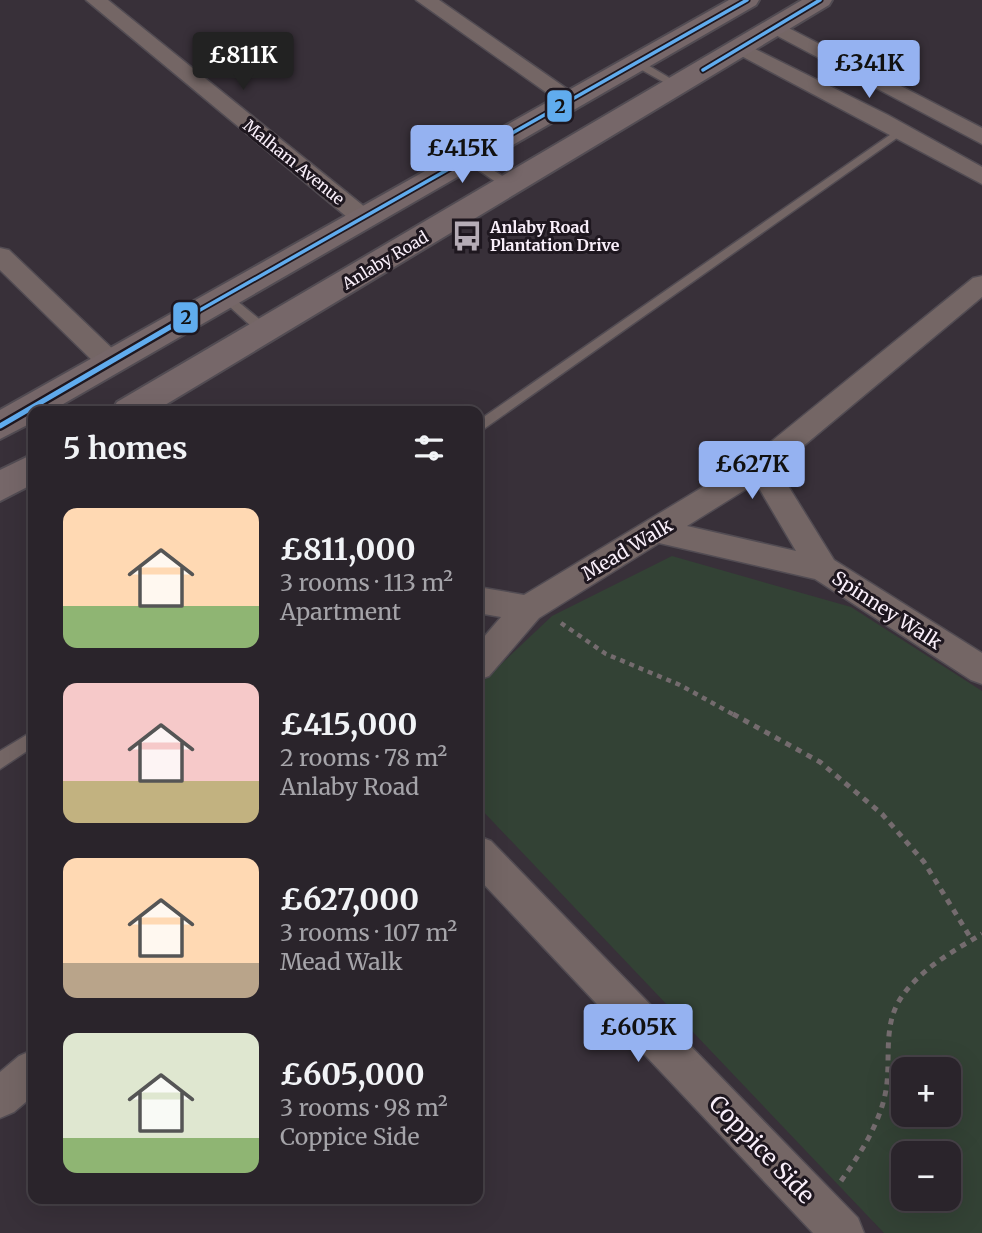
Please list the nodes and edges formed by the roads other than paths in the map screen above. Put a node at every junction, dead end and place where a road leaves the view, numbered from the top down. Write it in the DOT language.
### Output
graph roads {
  1 [pos="96,0"];
  2 [pos="426,0"];
  3 [pos="747,0"];
  4 [pos="820,0"];
  5 [pos="775,27"];
  6 [pos="739,47"];
  7 [pos="637,63"];
  8 [pos="678,86"];
  9 [pos="572,100"];
  10 [pos="900,131"];
  11 [pos="982,137"];
  12 [pos="468,158"];
  13 [pos="982,177"];
  14 [pos="510,186"];
  15 [pos="362,217"];
  16 [pos="0,256"];
  17 [pos="982,284"];
  18 [pos="225,295"];
  19 [pos="265,331"];
  20 [pos="109,361"];
  21 [pos="34,406"];
  22 [pos="138,406"];
  23 [pos="28,409"];
  24 [pos="483,424"];
  25 [pos="0,426"];
  26 [pos="761,466"];
  27 [pos="28,470"];
  28 [pos="0,487"];
  29 [pos="657,531"];
  30 [pos="824,569"];
  31 [pos="483,601"];
  32 [pos="540,613"];
  33 [pos="483,662"];
  34 [pos="982,670"];
  35 [pos="28,741"];
  36 [pos="0,761"];
  37 [pos="483,858"];
  38 [pos="28,1074"];
  39 [pos="0,1098"];
  40 [pos="843,1233"];
  1 -- 15 [label="street, Malham Avenue"];
  2 -- 9 [label="street"];
  3 -- 7 [label="main road"];
  4 -- 5 [label="main road, Anlaby Road"];
  5 -- 6 [label="main road, Anlaby Road"];
  5 -- 11 [label="street"];
  6 -- 8 [label="main road, Anlaby Road"];
  6 -- 10 [label="street"];
  7 -- 8 [label="lane"];
  7 -- 9 [label="main road"];
  8 -- 14 [label="main road, Anlaby Road"];
  9 -- 12 [label="main road"];
  10 -- 13 [label="street"];
  10 -- 24 [label="lane"];
  12 -- 14 [label="lane"];
  12 -- 15 [label="main road"];
  14 -- 19 [label="main road, Anlaby Road"];
  15 -- 18 [label="main road"];
  16 -- 20 [label="street"];
  17 -- 26 [label="street, Mead Walk"];
  18 -- 19 [label="lane"];
  18 -- 20 [label="main road"];
  19 -- 22 [label="main road, Anlaby Road"];
  20 -- 21 [label="main road"];
  23 -- 25 [label="main road"];
  26 -- 29 [label="street, Mead Walk"];
  26 -- 30 [label="street, Spinney Walk"];
  27 -- 28 [label="main road"];
  29 -- 30 [label="street"];
  29 -- 32 [label="street, Mead Walk"];
  30 -- 34 [label="street, Spinney Walk"];
  31 -- 32 [label="street"];
  32 -- 33 [label="street, Mead Walk"];
  35 -- 36 [label="lane"];
  37 -- 40 [label="street, Coppice Side"];
  38 -- 39 [label="street"];
}
